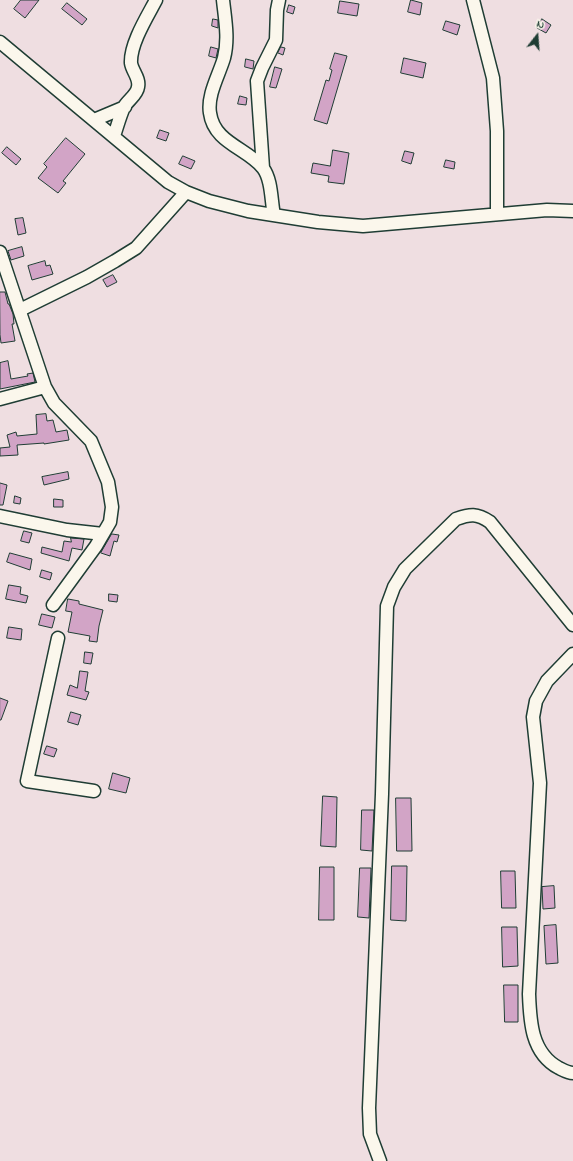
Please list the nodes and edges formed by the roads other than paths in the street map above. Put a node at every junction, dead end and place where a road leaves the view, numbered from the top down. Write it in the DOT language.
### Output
graph roads {
  1 [pos="156,0"];
  2 [pos="223,0"];
  3 [pos="279,0"];
  4 [pos="473,0"];
  5 [pos="0,42"];
  6 [pos="125,106"];
  7 [pos="94,120"];
  8 [pos="114,136"];
  9 [pos="263,168"];
  10 [pos="186,192"];
  11 [pos="573,211"];
  12 [pos="497,214"];
  13 [pos="274,216"];
  14 [pos="0,252"];
  15 [pos="20,310"];
  16 [pos="45,387"];
  17 [pos="0,399"];
  18 [pos="0,516"];
  19 [pos="103,534"];
  20 [pos="52,605"];
  21 [pos="573,625"];
  22 [pos="58,638"];
  23 [pos="573,654"];
  24 [pos="94,791"];
  25 [pos="573,1073"];
  26 [pos="380,1161"];
  1 -- 6 [label="street"];
  2 -- 9 [label="street"];
  3 -- 9 [label="street"];
  4 -- 12 [label="street"];
  5 -- 7 [label="street"];
  6 -- 7 [label="street"];
  6 -- 8 [label="street"];
  7 -- 8 [label="street"];
  8 -- 10 [label="street"];
  9 -- 13 [label="street"];
  10 -- 13 [label="street"];
  10 -- 15 [label="street"];
  11 -- 12 [label="street"];
  12 -- 13 [label="street"];
  14 -- 15 [label="street"];
  15 -- 16 [label="street"];
  16 -- 17 [label="street"];
  16 -- 19 [label="street"];
  18 -- 19 [label="street"];
  19 -- 20 [label="street"];
  21 -- 26 [label="street"];
  22 -- 24 [label="street"];
  23 -- 25 [label="street"];
}
